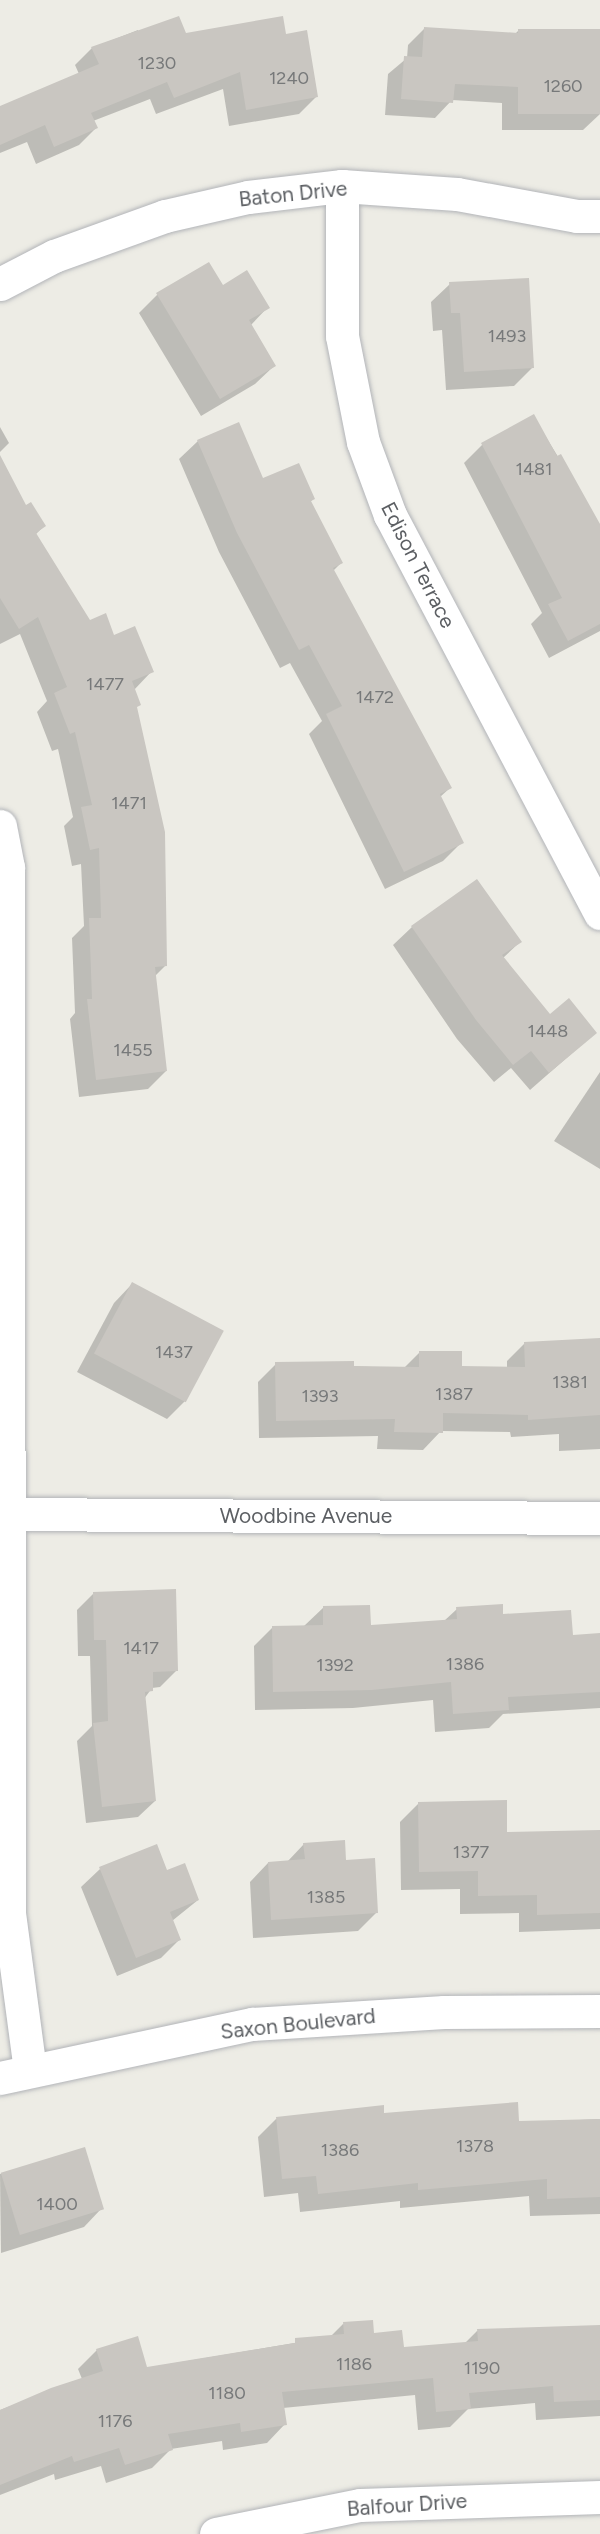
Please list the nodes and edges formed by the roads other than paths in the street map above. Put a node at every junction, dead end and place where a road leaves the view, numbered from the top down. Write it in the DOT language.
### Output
graph roads {
  1 [pos="342,186"];
  2 [pos="600,216"];
  3 [pos="0,284"];
  4 [pos="0,826"];
  5 [pos="600,913"];
  6 [pos="11,1514"];
  7 [pos="600,1518"];
  8 [pos="600,2011"];
  9 [pos="15,2074"];
  10 [pos="600,2497"];
  11 [pos="360,2519"];
  12 [pos="216,2534"];
  1 -- 2 [label="street, Baton Drive"];
  1 -- 3 [label="street, Baton Drive"];
  1 -- 5 [label="street, Edison Terrace"];
  4 -- 6 [label="street"];
  6 -- 7 [label="street, Woodbine Avenue"];
  6 -- 9 [label="street"];
  8 -- 9 [label="street, Saxon Boulevard"];
  10 -- 11 [label="street, Balfour Drive"];
  11 -- 12 [label="street, Balfour Drive"];
}
